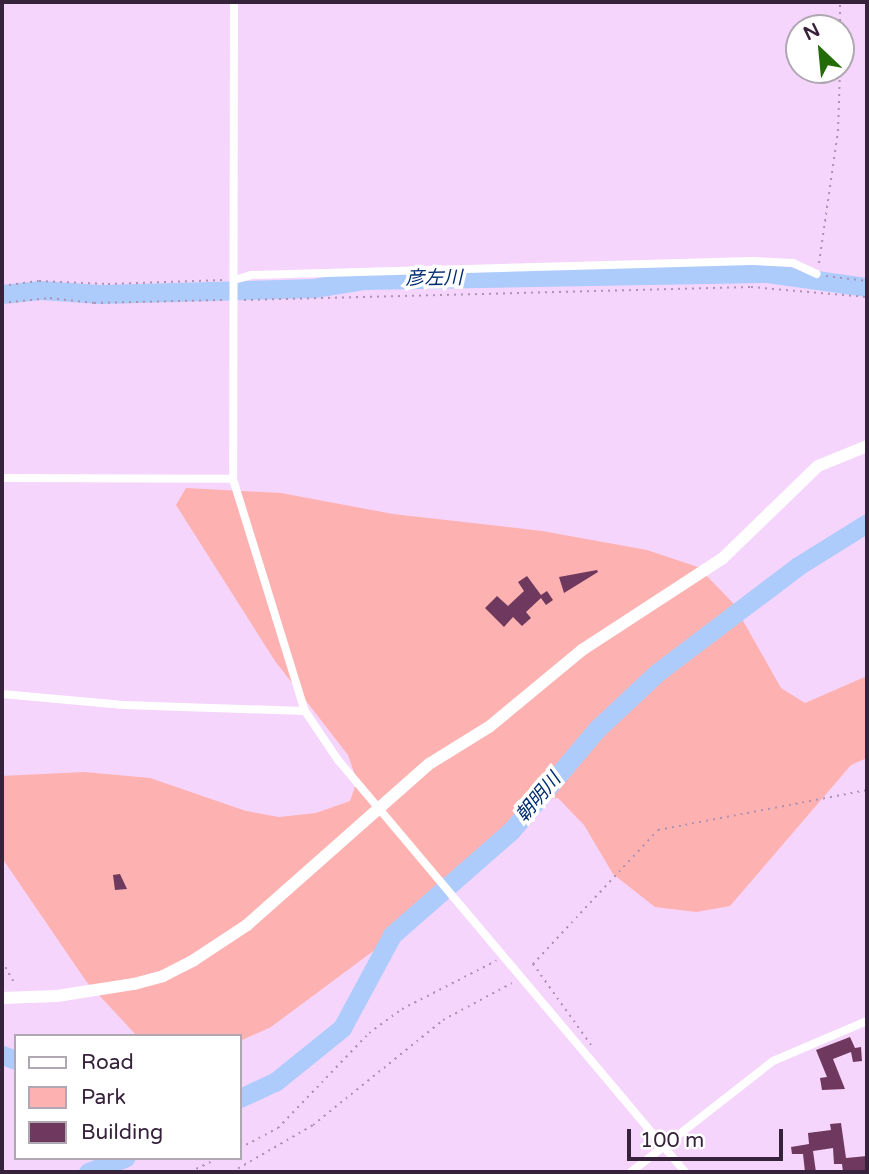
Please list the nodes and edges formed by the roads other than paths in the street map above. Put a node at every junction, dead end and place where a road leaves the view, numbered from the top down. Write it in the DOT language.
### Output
graph roads {
  1 [pos="234,2"];
  2 [pos="817,274"];
  3 [pos="234,281"];
  4 [pos="867,446"];
  5 [pos="2,478"];
  6 [pos="233,479"];
  7 [pos="2,694"];
  8 [pos="305,711"];
  9 [pos="379,809"];
  10 [pos="2,998"];
  11 [pos="867,1021"];
  12 [pos="664,1145"];
  13 [pos="631,1172"];
  14 [pos="685,1172"];
  1 -- 3 [label="street"];
  2 -- 3 [label="street"];
  3 -- 6 [label="street"];
  4 -- 9 [label="street"];
  5 -- 6 [label="street"];
  6 -- 8 [label="street"];
  7 -- 8 [label="street"];
  8 -- 9 [label="street"];
  9 -- 10 [label="street"];
  9 -- 12 [label="street"];
  11 -- 12 [label="street"];
  12 -- 13 [label="street"];
  12 -- 14 [label="street"];
}
